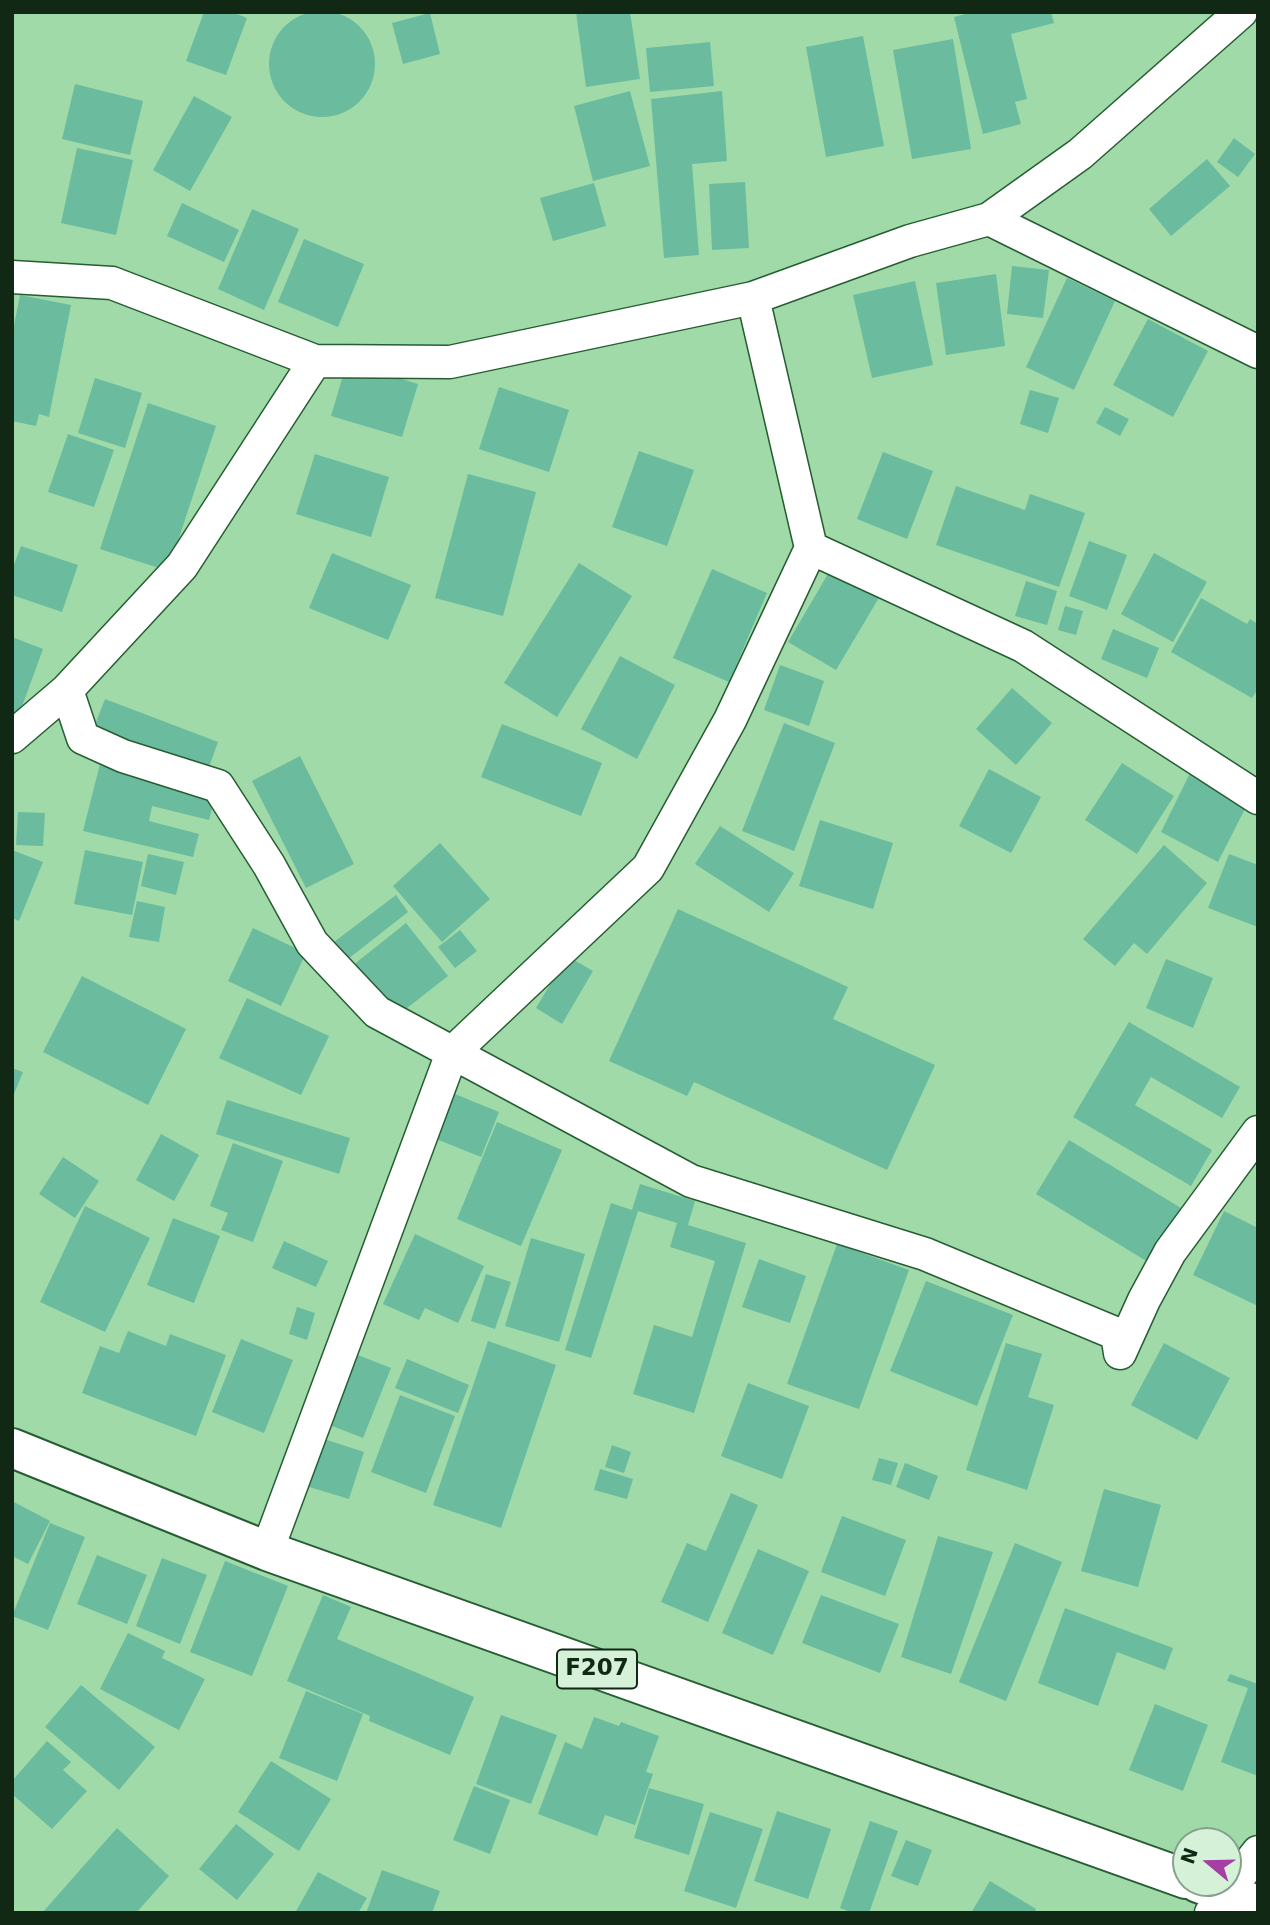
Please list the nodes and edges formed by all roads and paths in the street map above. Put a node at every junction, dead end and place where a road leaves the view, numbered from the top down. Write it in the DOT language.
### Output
graph roads {
  1 [pos="1241,12"];
  2 [pos="989,219"];
  3 [pos="12,277"];
  4 [pos="753,298"];
  5 [pos="1258,352"];
  6 [pos="315,361"];
  7 [pos="811,548"];
  8 [pos="67,690"];
  9 [pos="12,737"];
  10 [pos="1258,798"];
  11 [pos="452,1053"];
  12 [pos="1258,1132"];
  13 [pos="12,1448"];
  14 [pos="267,1551"];
  15 [pos="1258,1852"];
  16 [pos="1172,1874"];
  17 [pos="1223,1898"];
  1 -- 2 [label="street"];
  2 -- 4 [label="street"];
  2 -- 5 [label="street"];
  3 -- 6 [label="street"];
  4 -- 6 [label="street"];
  4 -- 7 [label="street"];
  6 -- 8 [label="street"];
  7 -- 10 [label="street"];
  7 -- 11 [label="street"];
  8 -- 9 [label="street"];
  8 -- 11 [label="street"];
  11 -- 12 [label="street"];
  11 -- 14 [label="street"];
  13 -- 14 [label="main road, F207"];
  14 -- 16 [label="main road, F207"];
  15 -- 17 [label="street"];
}
